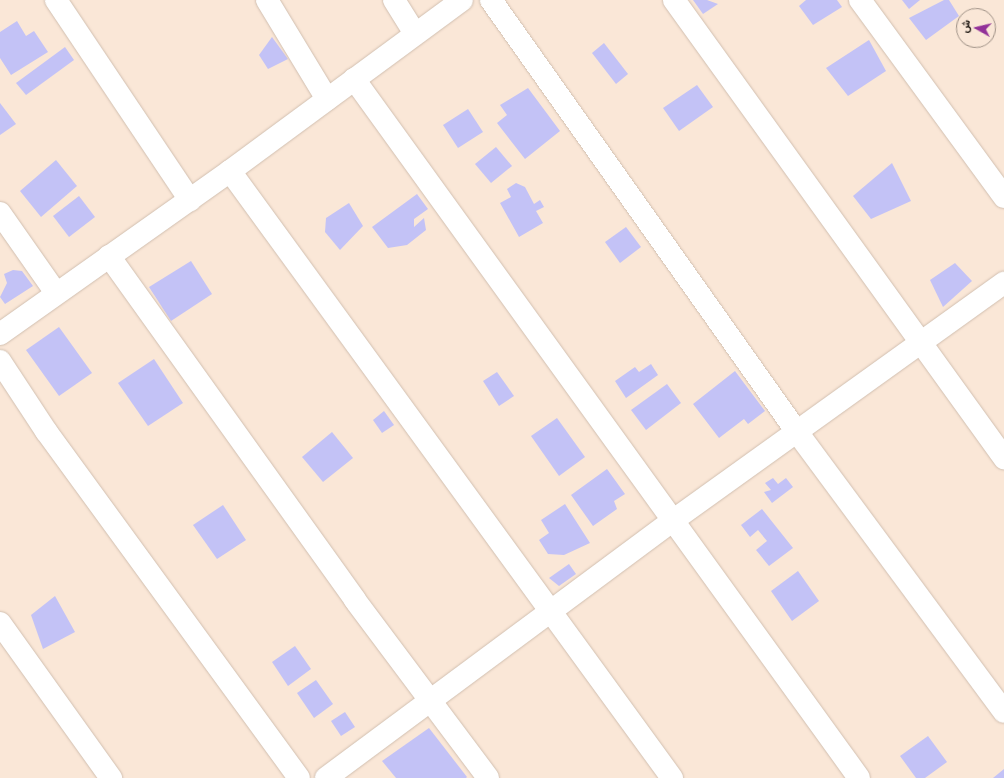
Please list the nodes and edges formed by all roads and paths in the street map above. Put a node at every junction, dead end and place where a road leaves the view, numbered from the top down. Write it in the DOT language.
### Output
graph roads {
  1 [pos="56,0"];
  2 [pos="267,0"];
  3 [pos="394,0"];
  4 [pos="462,0"];
  5 [pos="492,0"];
  6 [pos="674,0"];
  7 [pos="860,0"];
  8 [pos="415,33"];
  9 [pos="354,79"];
  10 [pos="327,99"];
  11 [pos="230,171"];
  12 [pos="1004,197"];
  13 [pos="190,200"];
  14 [pos="0,213"];
  15 [pos="110,256"];
  16 [pos="1004,283"];
  17 [pos="56,293"];
  18 [pos="0,334"];
  19 [pos="922,342"];
  20 [pos="0,361"];
  21 [pos="797,432"];
  22 [pos="1004,458"];
  23 [pos="671,522"];
  24 [pos="549,613"];
  25 [pos="0,623"];
  26 [pos="430,702"];
  27 [pos="1004,712"];
  28 [pos="111,778"];
  29 [pos="299,778"];
  30 [pos="326,778"];
  31 [pos="488,778"];
  32 [pos="672,778"];
  33 [pos="859,778"];
  1 -- 13 [label="street"];
  2 -- 10 [label="street"];
  3 -- 8 [label="street"];
  4 -- 8 [label="street"];
  5 -- 21 [label="street"];
  6 -- 19 [label="street"];
  7 -- 12 [label="street"];
  8 -- 9 [label="street"];
  9 -- 10 [label="street"];
  9 -- 23 [label="street"];
  10 -- 11 [label="street"];
  11 -- 13 [label="street"];
  11 -- 24 [label="street"];
  13 -- 15 [label="street"];
  14 -- 17 [label="street"];
  15 -- 17 [label="street"];
  15 -- 26 [label="street"];
  16 -- 19 [label="street"];
  17 -- 18 [label="street"];
  19 -- 21 [label="street"];
  19 -- 22 [label="street"];
  20 -- 29 [label="street"];
  21 -- 23 [label="street"];
  21 -- 27 [label="street"];
  23 -- 24 [label="street"];
  23 -- 33 [label="street"];
  24 -- 26 [label="street"];
  24 -- 32 [label="street"];
  25 -- 28 [label="street"];
  26 -- 30 [label="street"];
  26 -- 31 [label="street"];
}
